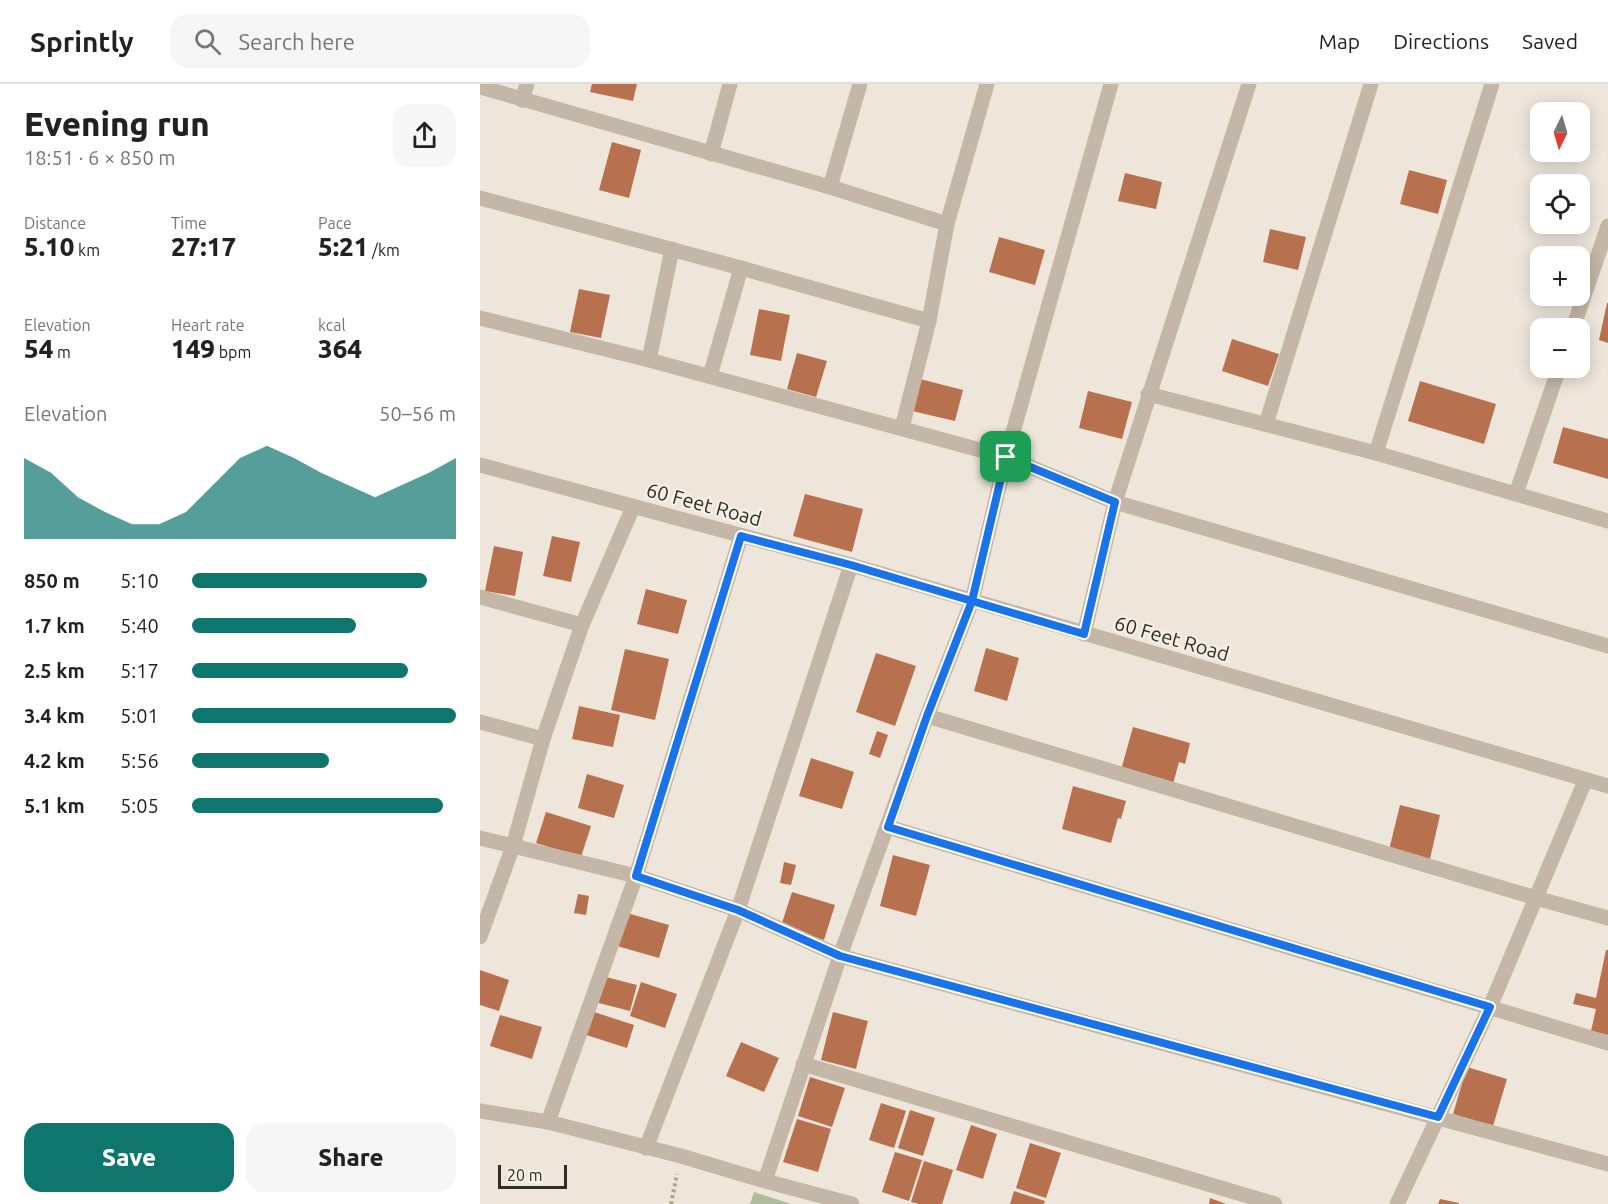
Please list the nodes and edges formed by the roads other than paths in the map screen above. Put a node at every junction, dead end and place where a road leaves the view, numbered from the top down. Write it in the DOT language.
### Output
graph roads {
  1 [pos="527,84"];
  2 [pos="730,84"];
  3 [pos="860,84"];
  4 [pos="987,84"];
  5 [pos="1111,84"];
  6 [pos="1249,84"];
  7 [pos="1371,84"];
  8 [pos="1492,84"];
  9 [pos="480,87"];
  10 [pos="522,100"];
  11 [pos="711,154"];
  12 [pos="830,187"];
  13 [pos="480,198"];
  14 [pos="947,224"];
  15 [pos="1608,226"];
  16 [pos="672,249"];
  17 [pos="741,268"];
  18 [pos="480,318"];
  19 [pos="1576,318"];
  20 [pos="929,321"];
  21 [pos="649,360"];
  22 [pos="710,376"];
  23 [pos="1556,378"];
  24 [pos="1148,394"];
  25 [pos="1266,424"];
  26 [pos="902,428"];
  27 [pos="1376,453"];
  28 [pos="1006,457"];
  29 [pos="480,465"];
  30 [pos="1516,494"];
  31 [pos="1115,502"];
  32 [pos="633,507"];
  33 [pos="1608,521"];
  34 [pos="741,536"];
  35 [pos="851,565"];
  36 [pos="480,597"];
  37 [pos="972,601"];
  38 [pos="582,625"];
  39 [pos="1084,634"];
  40 [pos="1608,646"];
  41 [pos="927,716"];
  42 [pos="480,722"];
  43 [pos="543,739"];
  44 [pos="1585,781"];
  45 [pos="1608,786"];
  46 [pos="888,827"];
  47 [pos="480,838"];
  48 [pos="513,846"];
  49 [pos="636,876"];
  50 [pos="1536,898"];
  51 [pos="738,910"];
  52 [pos="1608,918"];
  53 [pos="480,937"];
  54 [pos="840,956"];
  55 [pos="1490,1007"];
  56 [pos="1608,1043"];
  57 [pos="803,1064"];
  58 [pos="480,1111"];
  59 [pos="1438,1117"];
  60 [pos="548,1122"];
  61 [pos="646,1148"];
  62 [pos="1608,1164"];
  63 [pos="765,1181"];
  64 [pos="852,1204"];
  65 [pos="1275,1204"];
  66 [pos="1396,1204"];
  1 -- 10 [label="street"];
  2 -- 11 [label="street"];
  3 -- 12 [label="street"];
  4 -- 14 [label="street"];
  5 -- 28 [label="street"];
  6 -- 24 [label="street"];
  7 -- 25 [label="street"];
  8 -- 27 [label="street"];
  9 -- 10 [label="street"];
  10 -- 11 [label="street"];
  11 -- 12 [label="street"];
  12 -- 14 [label="street"];
  13 -- 16 [label="street"];
  14 -- 20 [label="street"];
  15 -- 19 [label="street"];
  16 -- 17 [label="street"];
  16 -- 21 [label="street"];
  17 -- 20 [label="street"];
  17 -- 22 [label="street"];
  18 -- 21 [label="street"];
  20 -- 26 [label="street"];
  21 -- 22 [label="street"];
  22 -- 26 [label="street"];
  23 -- 30 [label="street"];
  24 -- 25 [label="street"];
  24 -- 31 [label="street"];
  25 -- 27 [label="street"];
  26 -- 28 [label="street"];
  27 -- 30 [label="street"];
  28 -- 31 [label="street"];
  28 -- 37 [label="street"];
  29 -- 32 [label="street, 60 Feet Road"];
  30 -- 33 [label="street"];
  31 -- 39 [label="street"];
  31 -- 40 [label="street"];
  32 -- 34 [label="street, 60 Feet Road"];
  32 -- 38 [label="street"];
  34 -- 35 [label="street, 60 Feet Road"];
  34 -- 49 [label="street"];
  35 -- 37 [label="street, 60 Feet Road"];
  35 -- 51 [label="street"];
  36 -- 38 [label="street"];
  37 -- 39 [label="street, 60 Feet Road"];
  37 -- 41 [label="street"];
  38 -- 43 [label="street"];
  39 -- 44 [label="street, 60 Feet Road"];
  41 -- 46 [label="street"];
  41 -- 50 [label="street"];
  42 -- 43 [label="street"];
  43 -- 48 [label="street"];
  44 -- 45 [label="street, 60 Feet Road"];
  44 -- 50 [label="street"];
  46 -- 54 [label="street"];
  46 -- 55 [label="street"];
  47 -- 48 [label="street"];
  48 -- 49 [label="street"];
  48 -- 53 [label="street"];
  49 -- 51 [label="street"];
  49 -- 60 [label="street"];
  50 -- 52 [label="street"];
  50 -- 55 [label="street"];
  51 -- 54 [label="street"];
  51 -- 61 [label="street"];
  54 -- 57 [label="street"];
  54 -- 59 [label="street"];
  55 -- 56 [label="street"];
  55 -- 59 [label="street"];
  57 -- 63 [label="street"];
  57 -- 65 [label="street"];
  58 -- 60 [label="street"];
  59 -- 62 [label="street"];
  59 -- 66 [label="street"];
  60 -- 61 [label="street"];
  61 -- 63 [label="street"];
  63 -- 64 [label="street"];
}
